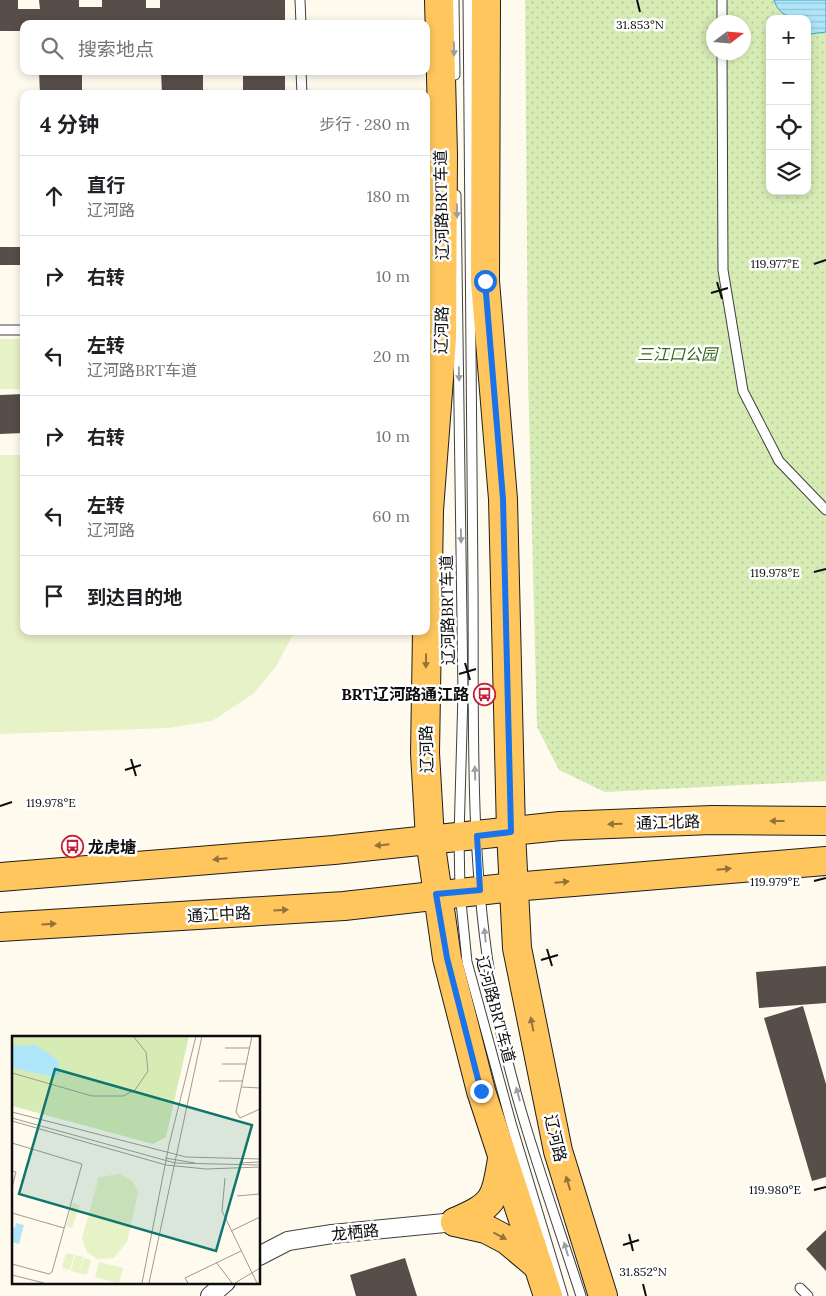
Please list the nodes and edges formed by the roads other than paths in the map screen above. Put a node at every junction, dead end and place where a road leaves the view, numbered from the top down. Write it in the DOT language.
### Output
graph roads {
  1 [pos="300,0"];
  2 [pos="439,0"];
  3 [pos="454,0"];
  4 [pos="468,0"];
  5 [pos="486,0"];
  6 [pos="722,0"];
  7 [pos="722,15"];
  8 [pos="301,20"];
  9 [pos="722,60"];
  10 [pos="302,75"];
  11 [pos="455,89"];
  12 [pos="302,90"];
  13 [pos="456,188"];
  14 [pos="0,330"];
  15 [pos="20,330"];
  16 [pos="430,497"];
  17 [pos="826,510"];
  18 [pos="427,635"];
  19 [pos="826,821"];
  20 [pos="511,832"];
  21 [pos="468,836"];
  22 [pos="430,839"];
  23 [pos="826,861"];
  24 [pos="0,877"];
  25 [pos="513,887"];
  26 [pos="459,892"];
  27 [pos="0,927"];
  28 [pos="502,1157"];
  29 [pos="454,1222"];
  30 [pos="260,1256"];
  31 [pos="538,1266"];
  32 [pos="224,1284"];
  33 [pos="800,1288"];
  34 [pos="210,1296"];
  35 [pos="548,1296"];
  36 [pos="564,1296"];
  37 [pos="581,1296"];
  38 [pos="603,1296"];
  39 [pos="808,1296"];
  1 -- 8 [label="lane"];
  2 -- 16 [label="main road, 辽河路, one-way"];
  3 -- 11 [label="lane, one-way"];
  21 -- 4 [label="lane, 辽河路BRT车道, one-way"];
  5 -- 20 [label="main road"];
  6 -- 7 [label="lane"];
  9 -- 17 [label="lane"];
  10 -- 12 [label="lane"];
  13 -- 21 [label="lane, 辽河路BRT车道, one-way"];
  14 -- 15 [label="lane"];
  18 -- 22 [label="main road, 辽河路, one-way"];
  19 -- 20 [label="main road, 通江北路, one-way"];
  20 -- 21 [label="main road, 通江北路"];
  20 -- 25 [label="main road, 辽河路"];
  21 -- 22 [label="main road, 通江北路"];
  21 -- 26 [label="lane, 辽河路BRT车道"];
  21 -- 26 [label="lane, 辽河路BRT车道"];
  22 -- 24 [label="main road, one-way"];
  22 -- 26 [label="main road, 辽河路"];
  25 -- 23 [label="main road, one-way"];
  25 -- 26 [label="main road, 通江中路"];
  38 -- 25 [label="main road, 辽河路, one-way"];
  27 -- 26 [label="main road, 通江中路, one-way"];
  26 -- 28 [label="main road"];
  26 -- 36 [label="lane, 辽河路BRT车道"];
  37 -- 26 [label="lane, 辽河路BRT车道, one-way"];
  28 -- 29 [label="main road"];
  28 -- 31 [label="main road"];
  29 -- 30 [label="street, 龙栖路"];
  29 -- 31 [label="main road, one-way"];
  31 -- 35 [label="main road"];
  32 -- 34 [label="street"];
  33 -- 39 [label="lane"];
}
